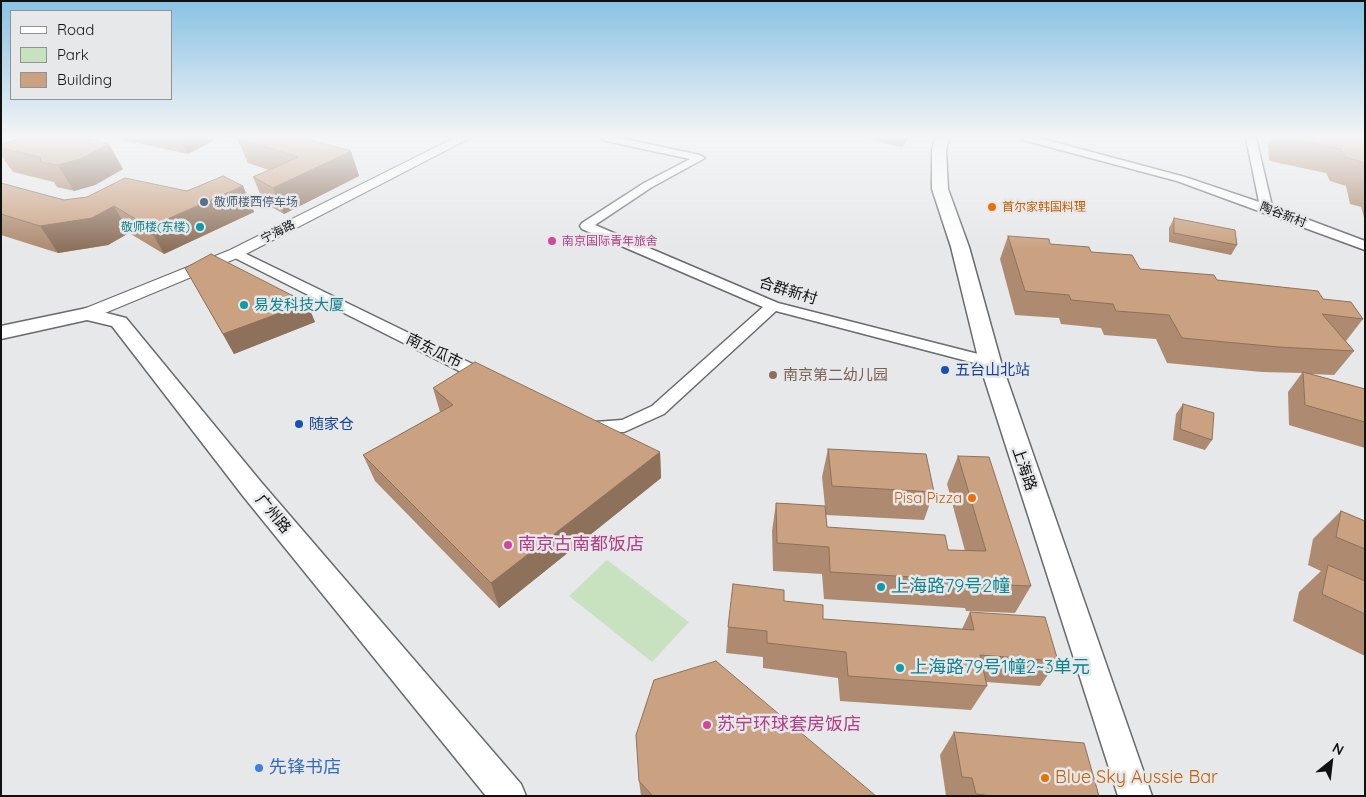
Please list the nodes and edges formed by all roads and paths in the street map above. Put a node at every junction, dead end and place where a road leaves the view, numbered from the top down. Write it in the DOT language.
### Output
graph roads {
  1 [pos="390,175"];
  2 [pos="667,175"];
  3 [pos="940,175"];
  4 [pos="1167,175"];
  5 [pos="1259,175"];
  6 [pos="1266,208"];
  7 [pos="1365,246"];
  8 [pos="236,253"];
  9 [pos="773,306"];
  10 [pos="88,314"];
  11 [pos="1,333"];
  12 [pos="990,362"];
  13 [pos="502,385"];
  14 [pos="572,420"];
  15 [pos="509,796"];
  16 [pos="1135,796"];
  1 -- 8 [label="street, 宁海路"];
  2 -- 9 [label="street, 合群新村"];
  3 -- 12 [label="main road, 上海路"];
  4 -- 6 [label="street, 陶谷新村"];
  5 -- 6 [label="street"];
  6 -- 7 [label="street, 陶谷新村"];
  8 -- 10 [label="street, 宁海路"];
  8 -- 13 [label="street, 南东瓜市"];
  9 -- 12 [label="street, 合群新村"];
  9 -- 14 [label="street"];
  10 -- 11 [label="main road, 广州路"];
  10 -- 15 [label="main road, 广州路"];
  12 -- 16 [label="main road, 上海路"];
}
